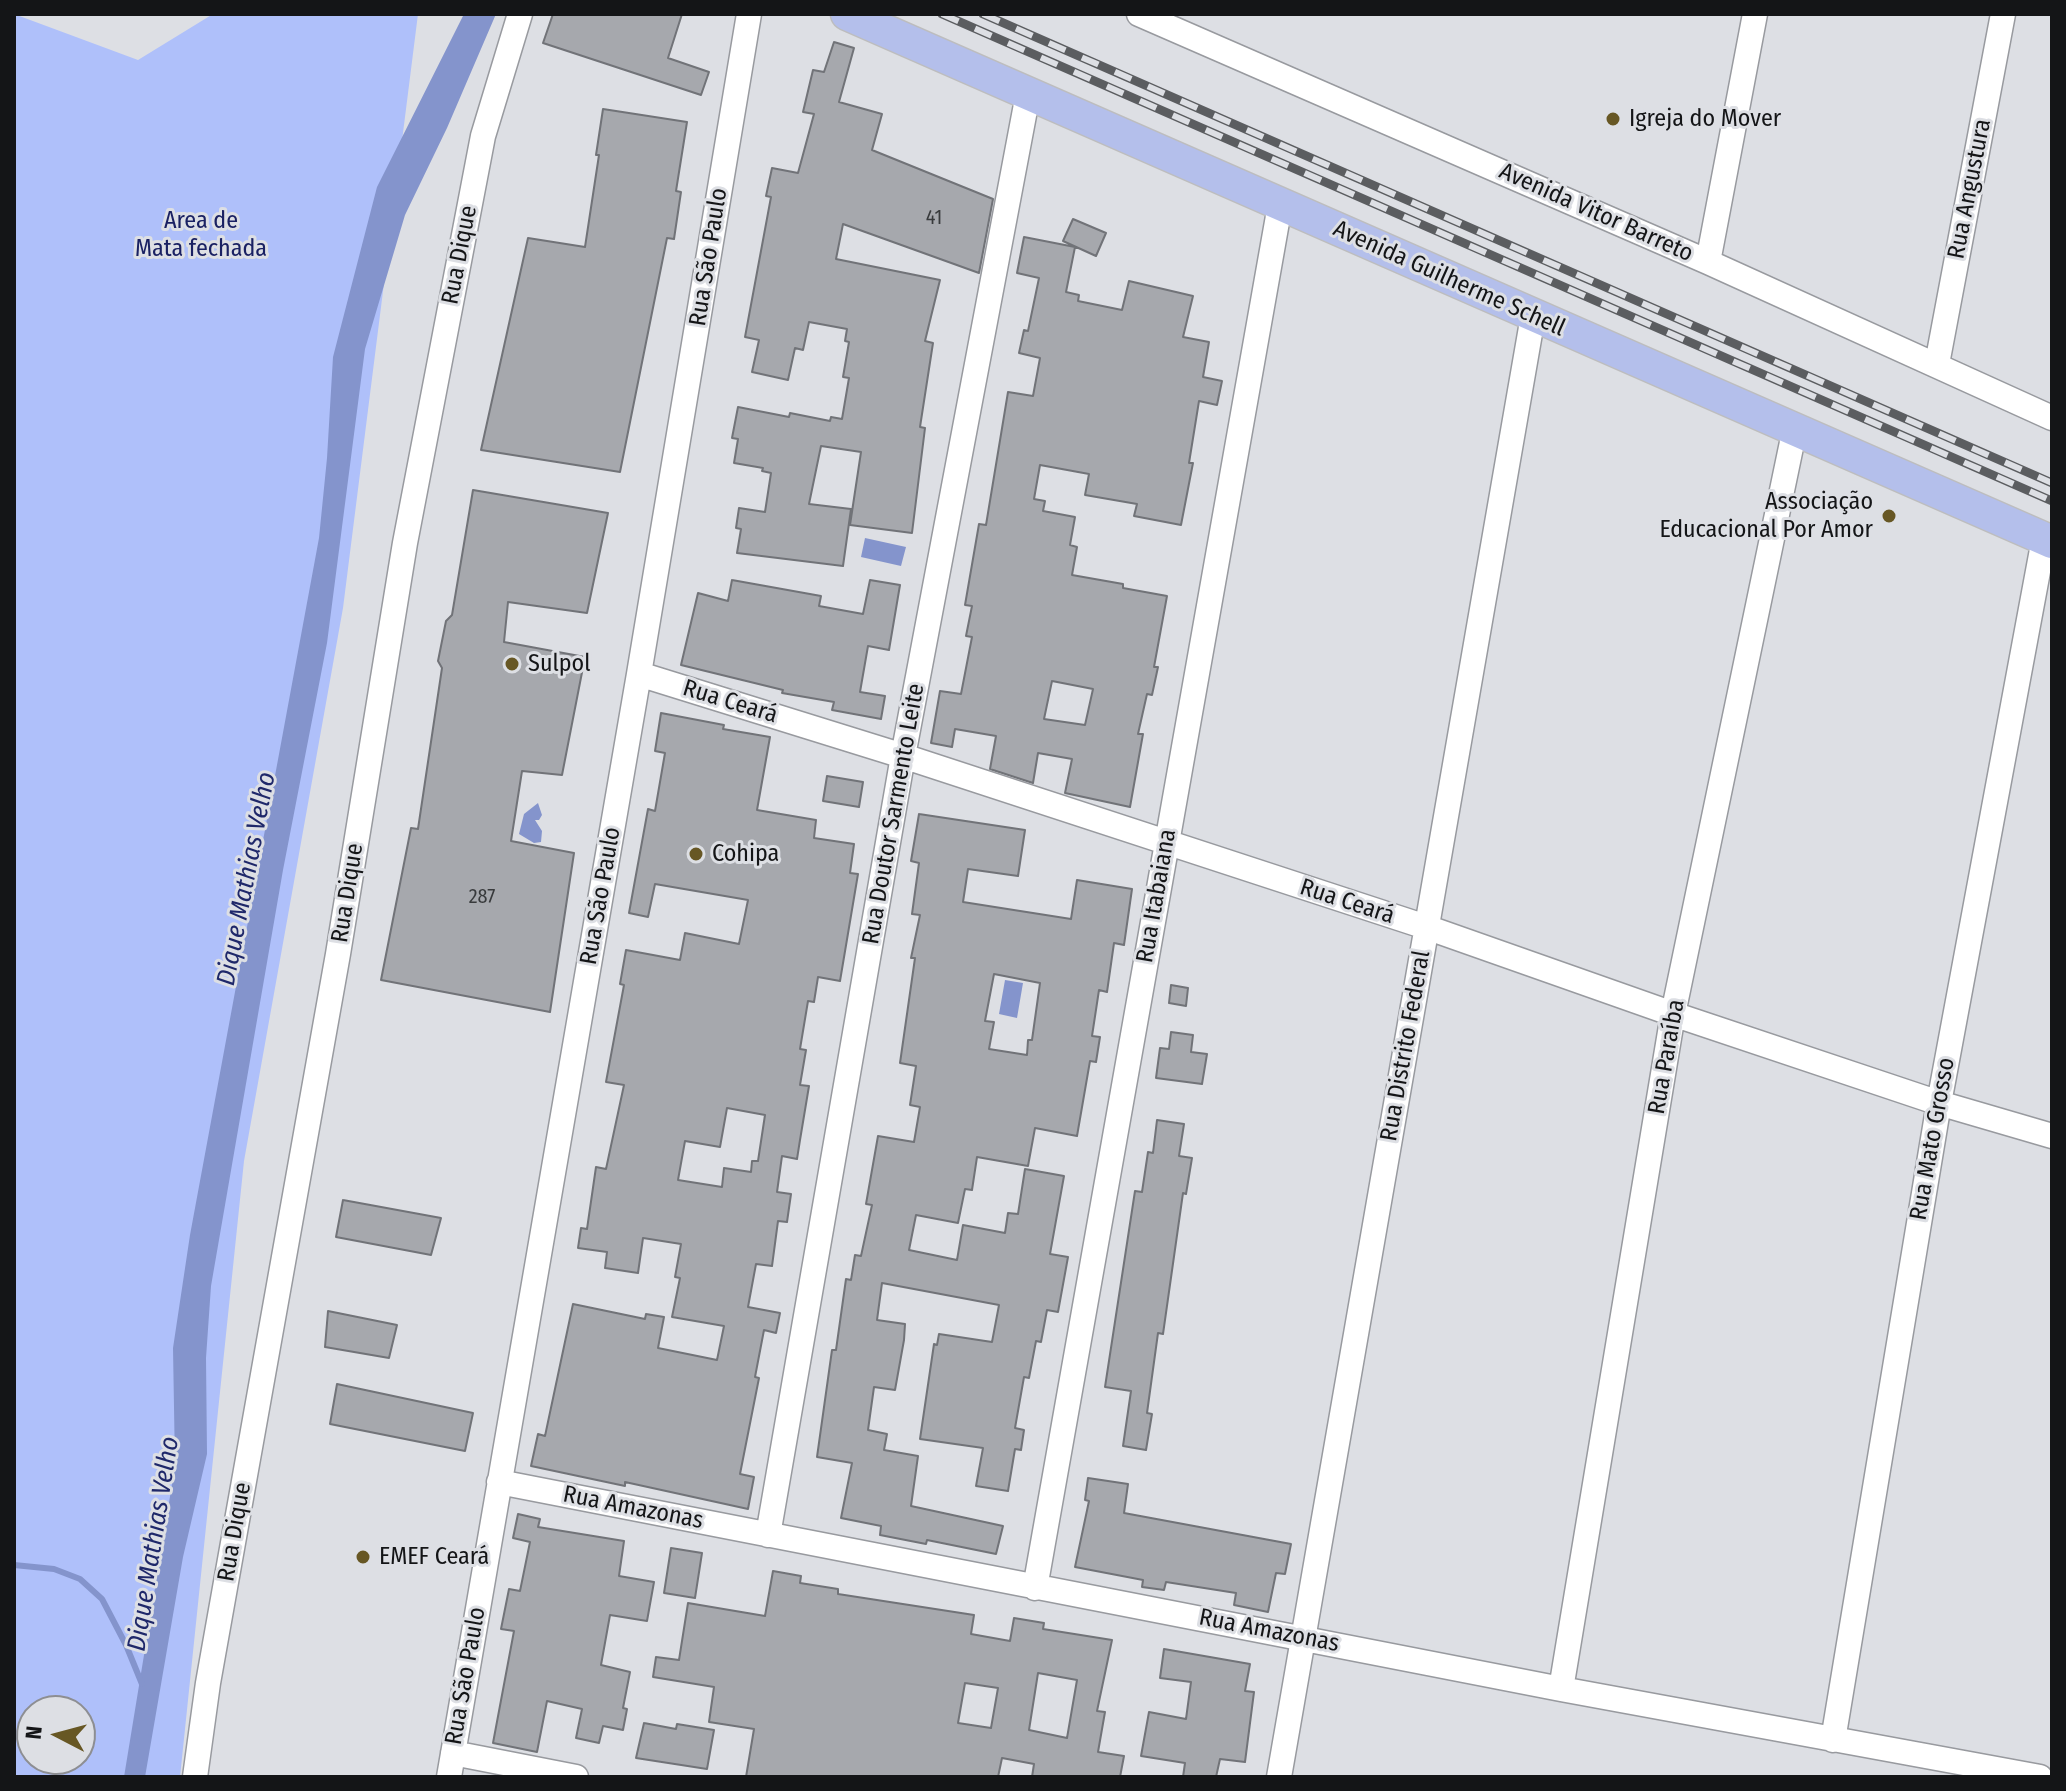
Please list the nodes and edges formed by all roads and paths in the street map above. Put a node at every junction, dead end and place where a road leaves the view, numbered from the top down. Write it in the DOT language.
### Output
graph roads {
  1 [pos="520,14"];
  2 [pos="749,14"];
  3 [pos="847,14"];
  4 [pos="1139,14"];
  5 [pos="1755,14"];
  6 [pos="2003,14"];
  7 [pos="1028,94"];
  8 [pos="1280,205"];
  9 [pos="1708,262"];
  10 [pos="1533,316"];
  11 [pos="1937,364"];
  12 [pos="2052,418"];
  13 [pos="1795,428"];
  14 [pos="2048,541"];
  15 [pos="639,674"];
  16 [pos="903,756"];
  17 [pos="1167,843"];
  18 [pos="1426,927"];
  19 [pos="1673,1014"];
  20 [pos="1939,1103"];
  21 [pos="2052,1136"];
  22 [pos="499,1482"];
  23 [pos="768,1535"];
  24 [pos="1035,1588"];
  25 [pos="1303,1637"];
  26 [pos="1561,1689"];
  27 [pos="1833,1740"];
  28 [pos="453,1753"];
  29 [pos="195,1777"];
  30 [pos="449,1777"];
  31 [pos="576,1777"];
  32 [pos="1279,1777"];
  33 [pos="2040,1777"];
  1 -- 29 [label="street, Rua Dique"];
  2 -- 15 [label="street, Rua São Paulo"];
  3 -- 7 [label="main road, Avenida Guilherme Schell"];
  4 -- 9 [label="street, Avenida Vitor Barreto"];
  5 -- 9 [label="street"];
  6 -- 11 [label="street, Rua Angustura"];
  7 -- 8 [label="main road, Avenida Guilherme Schell"];
  7 -- 16 [label="street, Rua Doutor Sarmento Leite"];
  8 -- 10 [label="main road, Avenida Guilherme Schell"];
  8 -- 17 [label="street, Rua Itabaiana"];
  9 -- 11 [label="street, Avenida Vitor Barreto"];
  10 -- 13 [label="main road, Avenida Guilherme Schell"];
  10 -- 18 [label="street, Rua Distrito Federal"];
  11 -- 12 [label="street, Avenida Vitor Barreto"];
  13 -- 14 [label="main road, Avenida Guilherme Schell"];
  13 -- 19 [label="street, Rua Paraíba"];
  14 -- 20 [label="street, Rua Mato Grosso"];
  15 -- 16 [label="street, Rua Ceará"];
  15 -- 22 [label="street, Rua São Paulo"];
  16 -- 17 [label="street, Rua Ceará"];
  16 -- 23 [label="street, Rua Doutor Sarmento Leite"];
  17 -- 18 [label="street, Rua Ceará"];
  17 -- 24 [label="street, Rua Itabaiana"];
  18 -- 19 [label="street, Rua Ceará"];
  18 -- 25 [label="street, Rua Distrito Federal"];
  19 -- 20 [label="street, Rua Ceará"];
  19 -- 26 [label="street, Rua Paraíba"];
  20 -- 21 [label="street, Rua Ceará"];
  20 -- 27 [label="street, Rua Mato Grosso"];
  22 -- 23 [label="street, Rua Amazonas"];
  22 -- 28 [label="street, Rua São Paulo"];
  23 -- 24 [label="street, Rua Amazonas"];
  24 -- 25 [label="street, Rua Amazonas"];
  25 -- 26 [label="street, Rua Amazonas"];
  25 -- 32 [label="street, Rua Distrito Federal"];
  26 -- 27 [label="street, Rua Amazonas"];
  27 -- 33 [label="street, Rua Amazonas"];
  28 -- 30 [label="street, Rua São Paulo"];
  28 -- 31 [label="street"];
}
